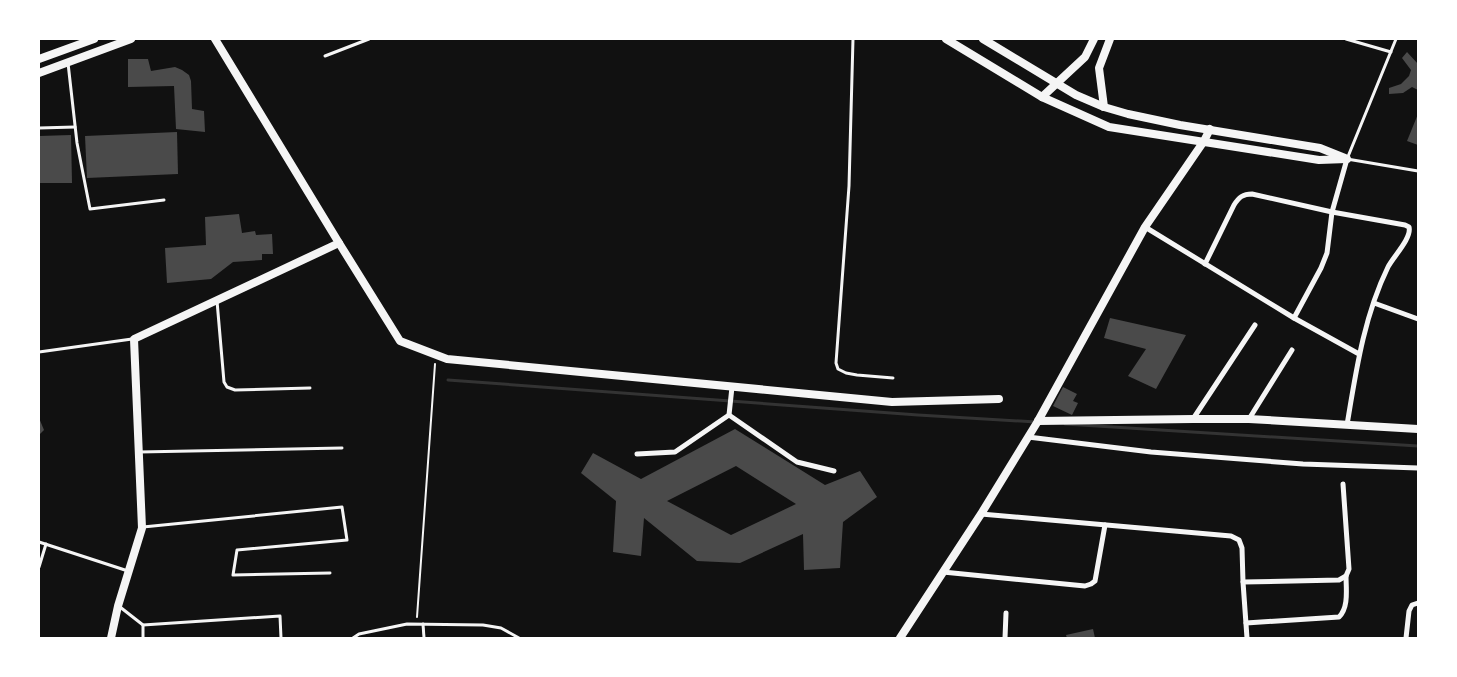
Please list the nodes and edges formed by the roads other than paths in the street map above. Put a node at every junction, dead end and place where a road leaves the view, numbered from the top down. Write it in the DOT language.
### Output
graph roads {
  1 [pos="94,39"];
  2 [pos="131,39"];
  3 [pos="215,39"];
  4 [pos="369,39"];
  5 [pos="853,39"];
  6 [pos="946,39"];
  7 [pos="983,39"];
  8 [pos="1094,39"];
  9 [pos="1110,39"];
  10 [pos="1346,39"];
  11 [pos="1396,39"];
  12 [pos="1391,52"];
  13 [pos="325,56"];
  14 [pos="39,59"];
  15 [pos="68,62"];
  16 [pos="39,73"];
  17 [pos="1057,83"];
  18 [pos="1042,96"];
  19 [pos="1104,107"];
  20 [pos="75,127"];
  21 [pos="39,128"];
  22 [pos="1210,129"];
  23 [pos="1204,142"];
  24 [pos="1347,159"];
  25 [pos="1418,171"];
  26 [pos="164,200"];
  27 [pos="1332,212"];
  28 [pos="1145,227"];
  29 [pos="339,243"];
  30 [pos="1205,264"];
  31 [pos="217,300"];
  32 [pos="1374,303"];
  33 [pos="1294,318"];
  34 [pos="1418,318"];
  35 [pos="1255,325"];
  36 [pos="134,339"];
  37 [pos="1292,350"];
  38 [pos="39,352"];
  39 [pos="1359,354"];
  40 [pos="892,378"];
  41 [pos="732,387"];
  42 [pos="310,388"];
  43 [pos="999,399"];
  44 [pos="729,415"];
  45 [pos="1193,419"];
  46 [pos="1249,420"];
  47 [pos="1038,421"];
  48 [pos="1347,425"];
  49 [pos="1418,429"];
  50 [pos="1028,438"];
  51 [pos="342,448"];
  52 [pos="139,452"];
  53 [pos="637,454"];
  54 [pos="1418,468"];
  55 [pos="834,471"];
  56 [pos="1343,484"];
  57 [pos="981,514"];
  58 [pos="1105,525"];
  59 [pos="142,528"];
  60 [pos="39,542"];
  61 [pos="46,544"];
  62 [pos="39,566"];
  63 [pos="128,571"];
  64 [pos="943,572"];
  65 [pos="330,573"];
  66 [pos="1346,576"];
  67 [pos="1243,582"];
  68 [pos="1418,603"];
  69 [pos="118,606"];
  70 [pos="1006,613"];
  71 [pos="1246,623"];
  72 [pos="423,624"];
  73 [pos="143,625"];
  74 [pos="111,638"];
  75 [pos="143,638"];
  76 [pos="280,638"];
  77 [pos="353,638"];
  78 [pos="424,638"];
  79 [pos="519,638"];
  80 [pos="900,638"];
  81 [pos="1005,638"];
  82 [pos="1247,638"];
  83 [pos="1406,638"];
  1 -- 14 [label="street"];
  2 -- 15 [label="street"];
  3 -- 29 [label="street"];
  4 -- 13 [label="lane"];
  5 -- 40 [label="lane"];
  6 -- 18 [label="street"];
  7 -- 17 [label="street"];
  8 -- 17 [label="street"];
  9 -- 19 [label="street"];
  10 -- 12 [label="lane"];
  11 -- 12 [label="lane"];
  12 -- 24 [label="lane"];
  15 -- 16 [label="street"];
  15 -- 20 [label="lane"];
  17 -- 18 [label="street"];
  17 -- 19 [label="street"];
  18 -- 23 [label="street"];
  19 -- 22 [label="street"];
  20 -- 21 [label="lane"];
  20 -- 26 [label="lane"];
  22 -- 23 [label="street"];
  22 -- 24 [label="street"];
  23 -- 24 [label="street"];
  23 -- 28 [label="street"];
  24 -- 25 [label="lane"];
  24 -- 27 [label="street"];
  27 -- 30 [label="street"];
  27 -- 32 [label="street"];
  27 -- 33 [label="street"];
  28 -- 30 [label="street"];
  28 -- 47 [label="street"];
  29 -- 31 [label="street"];
  29 -- 41 [label="street"];
  30 -- 33 [label="street"];
  31 -- 36 [label="street"];
  31 -- 42 [label="lane"];
  32 -- 34 [label="street"];
  32 -- 39 [label="street"];
  33 -- 39 [label="street"];
  35 -- 45 [label="street"];
  36 -- 38 [label="lane"];
  36 -- 52 [label="street"];
  37 -- 46 [label="street"];
  39 -- 48 [label="street"];
  41 -- 43 [label="street"];
  41 -- 44 [label="street"];
  44 -- 53 [label="street"];
  44 -- 55 [label="street"];
  45 -- 46 [label="street"];
  45 -- 47 [label="street"];
  46 -- 48 [label="street"];
  47 -- 50 [label="street"];
  48 -- 49 [label="street"];
  50 -- 54 [label="street"];
  50 -- 57 [label="street"];
  51 -- 52 [label="lane"];
  52 -- 59 [label="street"];
  56 -- 66 [label="street"];
  57 -- 58 [label="street"];
  57 -- 64 [label="street"];
  58 -- 64 [label="street"];
  58 -- 67 [label="street"];
  59 -- 63 [label="street"];
  59 -- 65 [label="lane"];
  60 -- 61 [label="lane"];
  61 -- 62 [label="lane"];
  61 -- 63 [label="lane"];
  63 -- 69 [label="street"];
  64 -- 80 [label="street"];
  66 -- 67 [label="street"];
  66 -- 71 [label="street"];
  67 -- 71 [label="street"];
  68 -- 83 [label="street"];
  69 -- 73 [label="lane"];
  69 -- 74 [label="street"];
  70 -- 81 [label="street"];
  71 -- 82 [label="street"];
  72 -- 77 [label="lane"];
  72 -- 78 [label="lane"];
  72 -- 79 [label="lane"];
  73 -- 75 [label="lane"];
  73 -- 76 [label="lane"];
}
